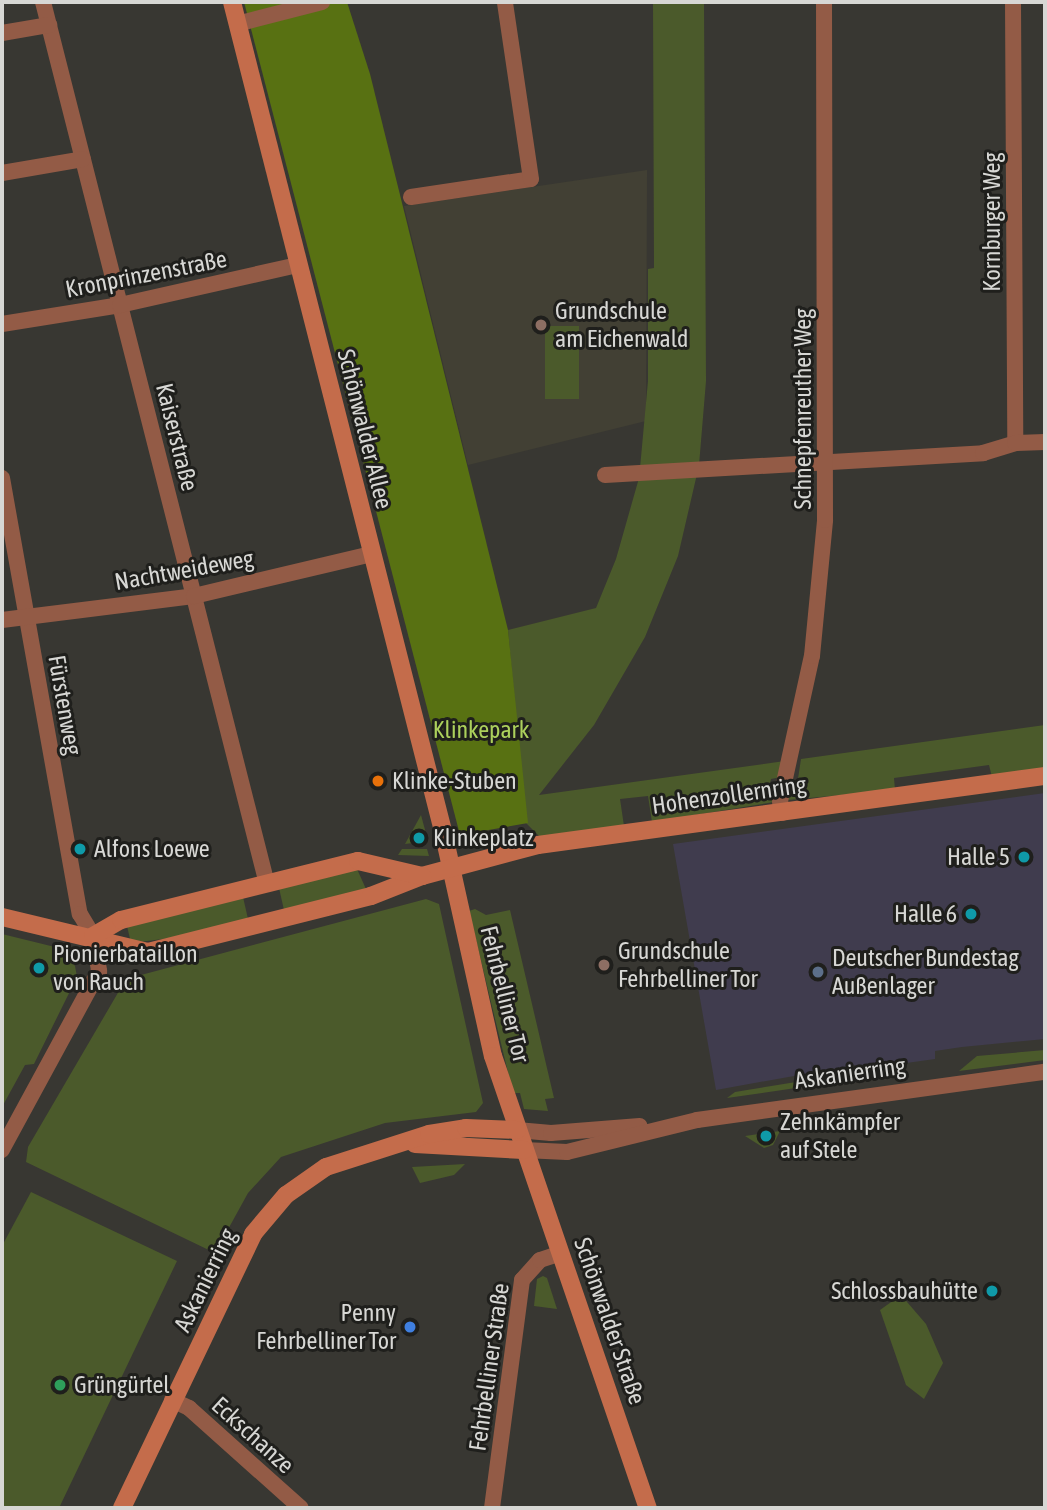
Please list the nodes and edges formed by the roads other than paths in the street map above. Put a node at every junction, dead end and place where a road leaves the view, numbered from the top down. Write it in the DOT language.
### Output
graph roads {
  1 [pos="43,2"];
  2 [pos="232,2"];
  3 [pos="322,2"];
  4 [pos="505,2"];
  5 [pos="824,2"];
  6 [pos="1013,2"];
  7 [pos="237,24"];
  8 [pos="49,25"];
  9 [pos="2,33"];
  10 [pos="83,159"];
  11 [pos="2,173"];
  12 [pos="411,197"];
  13 [pos="298,265"];
  14 [pos="120,305"];
  15 [pos="2,324"];
  16 [pos="1045,442"];
  17 [pos="1015,443"];
  18 [pos="827,462"];
  19 [pos="605,475"];
  20 [pos="2,478"];
  21 [pos="372,554"];
  22 [pos="194,596"];
  23 [pos="26,617"];
  24 [pos="2,620"];
  25 [pos="1045,776"];
  26 [pos="782,813"];
  27 [pos="452,869"];
  28 [pos="422,876"];
  29 [pos="267,884"];
  30 [pos="2,917"];
  31 [pos="93,936"];
  32 [pos="1045,1072"];
  33 [pos="661,1126"];
  34 [pos="517,1130"];
  35 [pos="401,1143"];
  36 [pos="2,1150"];
  37 [pos="524,1150"];
  38 [pos="561,1254"];
  39 [pos="172,1400"];
  40 [pos="122,1508"];
  41 [pos="301,1508"];
  42 [pos="492,1508"];
  43 [pos="648,1508"];
  1 -- 8 [label="street, Kaiserstraße"];
  2 -- 7 [label="main road, Schönwalder Allee"];
  3 -- 7 [label="street"];
  4 -- 12 [label="street"];
  5 -- 18 [label="street, Schnepfenreuther Weg"];
  6 -- 17 [label="street, Kornburger Weg"];
  7 -- 13 [label="main road, Schönwalder Allee"];
  8 -- 9 [label="street"];
  8 -- 10 [label="street, Kaiserstraße"];
  10 -- 11 [label="street"];
  10 -- 14 [label="street, Kaiserstraße"];
  13 -- 14 [label="street, Kronprinzenstraße"];
  13 -- 21 [label="main road, Schönwalder Allee"];
  14 -- 15 [label="street, Kronprinzenstraße"];
  14 -- 22 [label="street, Kaiserstraße"];
  16 -- 17 [label="street"];
  17 -- 18 [label="street"];
  18 -- 19 [label="street"];
  18 -- 26 [label="street, Schnepfenreuther Weg"];
  20 -- 23 [label="street, Fürstenweg"];
  21 -- 22 [label="street, Nachtweideweg"];
  21 -- 27 [label="main road, Schönwalder Allee"];
  22 -- 23 [label="street, Nachtweideweg"];
  22 -- 29 [label="street, Kaiserstraße"];
  23 -- 24 [label="street, Nachtweideweg"];
  23 -- 31 [label="street, Fürstenweg"];
  25 -- 26 [label="main road, Hohenzollernring"];
  26 -- 27 [label="main road, Hohenzollernring"];
  27 -- 28 [label="main road, Hohenzollernring"];
  27 -- 34 [label="main road, Fehrbelliner Tor"];
  28 -- 29 [label="main road, Hohenzollernring"];
  28 -- 31 [label="main road, Hohenzollernring"];
  29 -- 31 [label="main road, Hohenzollernring"];
  30 -- 31 [label="main road"];
  31 -- 36 [label="street"];
  32 -- 33 [label="street, Askanierring"];
  33 -- 34 [label="street, Askanierring"];
  33 -- 37 [label="street, Askanierring"];
  34 -- 35 [label="main road, Askanierring"];
  34 -- 37 [label="main road, Fehrbelliner Tor"];
  35 -- 37 [label="main road, Askanierring"];
  35 -- 39 [label="main road, Askanierring"];
  37 -- 38 [label="main road, Schönwalder Straße"];
  38 -- 42 [label="street, Fehrbelliner Straße"];
  38 -- 43 [label="main road, Schönwalder Straße"];
  39 -- 40 [label="main road, Askanierring"];
  39 -- 41 [label="street, Eckschanze"];
}
